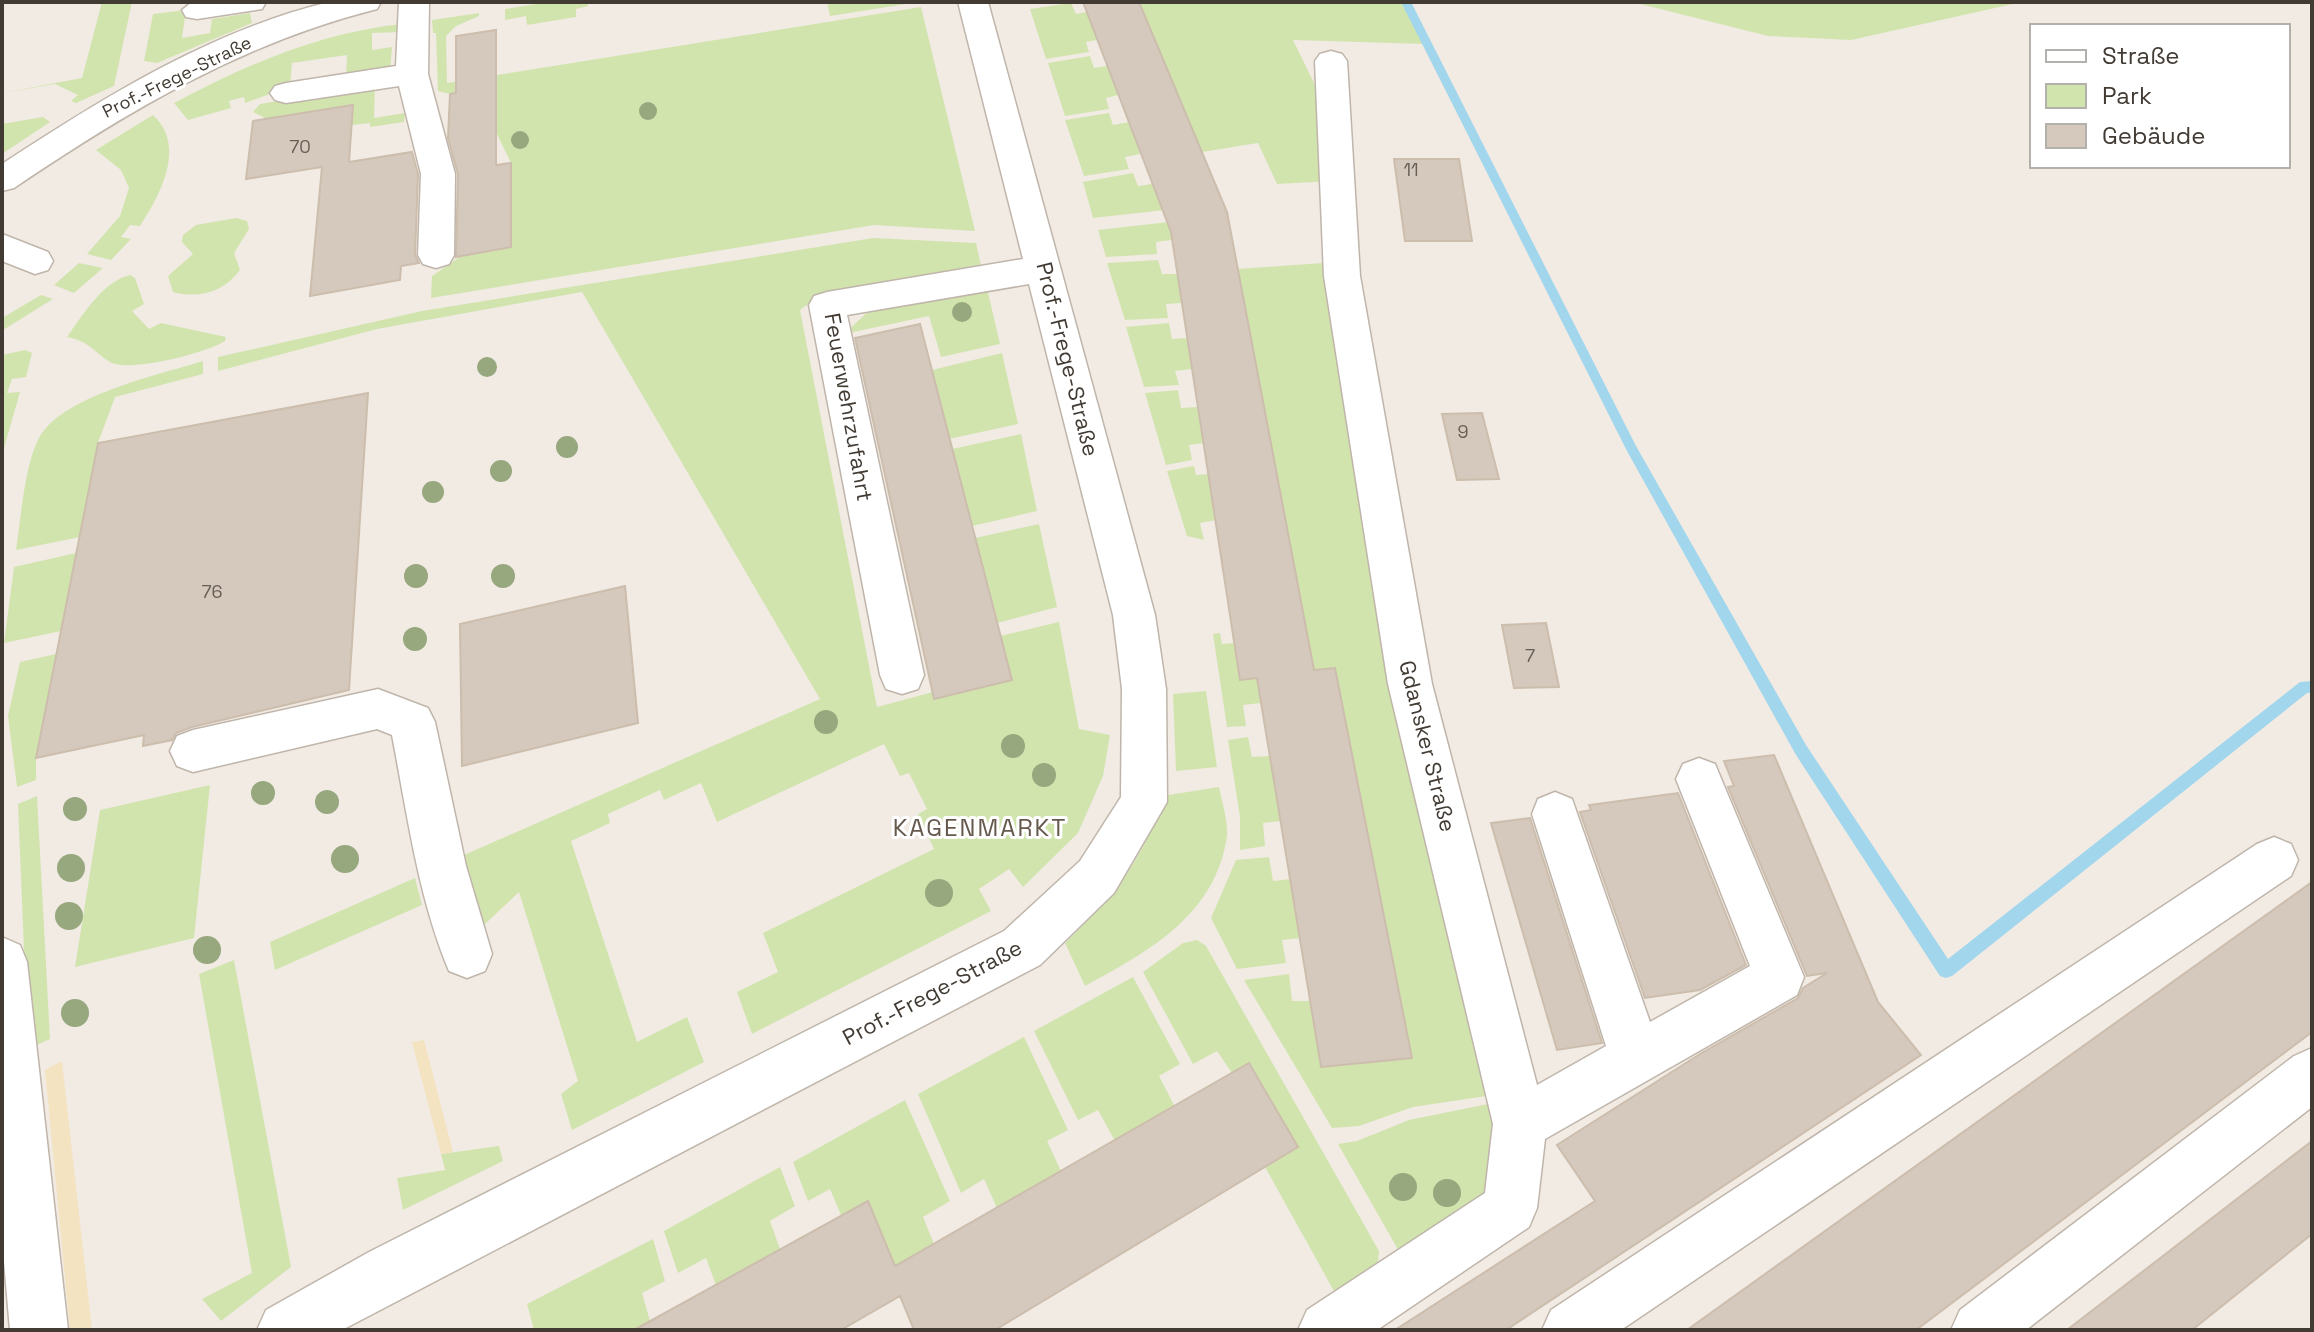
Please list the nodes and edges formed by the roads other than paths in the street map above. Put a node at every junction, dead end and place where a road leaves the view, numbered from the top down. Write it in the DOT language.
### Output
graph roads {
  1 [pos="251,2"];
  2 [pos="366,2"];
  3 [pos="414,2"];
  4 [pos="973,2"];
  5 [pos="197,10"];
  6 [pos="268,17"];
  7 [pos="1331,61"];
  8 [pos="412,74"];
  9 [pos="286,93"];
  10 [pos="2,180"];
  11 [pos="2,246"];
  12 [pos="436,255"];
  13 [pos="35,261"];
  14 [pos="1045,268"];
  15 [pos="902,675"];
  16 [pos="193,751"];
  17 [pos="1699,779"];
  18 [pos="1555,814"];
  19 [pos="2274,860"];
  20 [pos="467,954"];
  21 [pos="2,962"];
  22 [pos="1636,1058"];
  23 [pos="2312,1074"];
  24 [pos="1520,1124"];
  25 [pos="39,1330"];
  26 [pos="286,1330"];
  27 [pos="1327,1330"];
  28 [pos="1571,1330"];
  29 [pos="1980,1330"];
  1 -- 5 [label="street"];
  2 -- 6 [label="street, Prof.-Frege-Straße"];
  3 -- 8 [label="street"];
  4 -- 14 [label="street, Prof.-Frege-Straße"];
  6 -- 10 [label="street, Prof.-Frege-Straße"];
  7 -- 24 [label="street, Gdansker Straße"];
  8 -- 9 [label="street"];
  8 -- 12 [label="street"];
  11 -- 13 [label="street"];
  14 -- 15 [label="street, Feuerwehrzufahrt"];
  14 -- 26 [label="street, Prof.-Frege-Straße"];
  16 -- 20 [label="street"];
  17 -- 22 [label="street"];
  18 -- 22 [label="street"];
  19 -- 28 [label="street"];
  21 -- 25 [label="street"];
  22 -- 24 [label="street"];
  23 -- 29 [label="street"];
  24 -- 27 [label="street, Gdansker Straße"];
}
